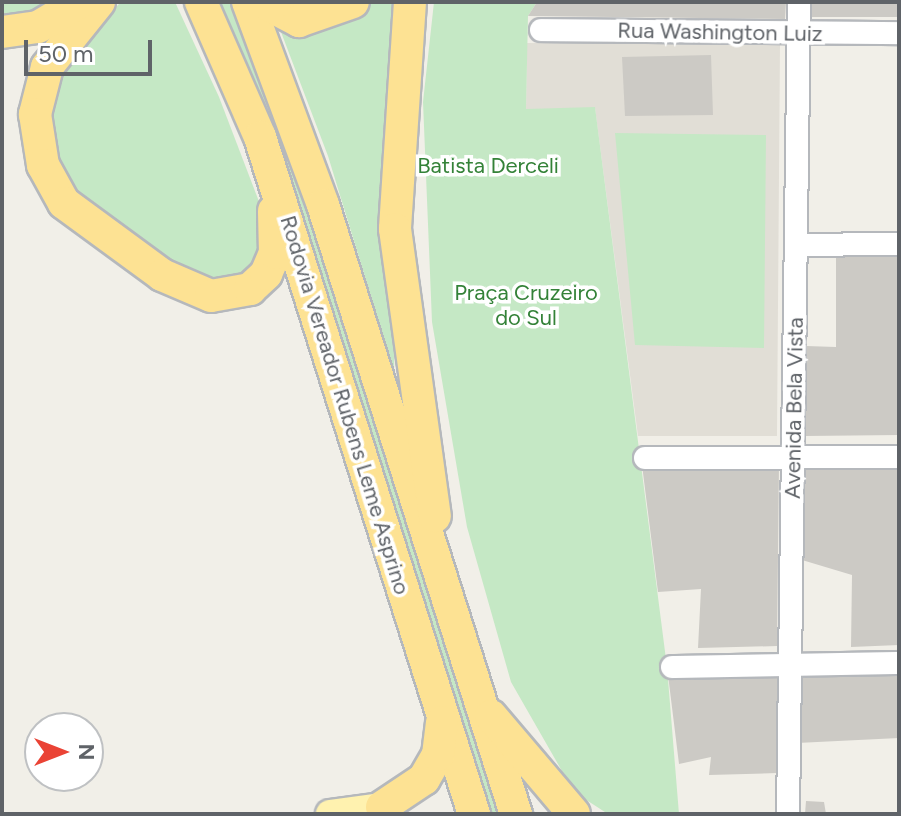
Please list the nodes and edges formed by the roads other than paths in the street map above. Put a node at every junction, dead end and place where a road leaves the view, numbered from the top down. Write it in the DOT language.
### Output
graph roads {
  1 [pos="80,2"];
  2 [pos="99,2"];
  3 [pos="201,2"];
  4 [pos="248,2"];
  5 [pos="263,2"];
  6 [pos="353,2"];
  7 [pos="410,2"];
  8 [pos="799,2"];
  9 [pos="541,30"];
  10 [pos="2,32"];
  11 [pos="899,33"];
  12 [pos="799,34"];
  13 [pos="260,137"];
  14 [pos="899,244"];
  15 [pos="796,245"];
  16 [pos="793,457"];
  17 [pos="899,457"];
  18 [pos="645,458"];
  19 [pos="457,645"];
  20 [pos="899,663"];
  21 [pos="790,666"];
  22 [pos="672,667"];
  23 [pos="471,689"];
  24 [pos="442,719"];
  25 [pos="397,810"];
  26 [pos="330,814"];
  27 [pos="474,814"];
  28 [pos="516,814"];
  29 [pos="574,814"];
  30 [pos="788,814"];
  1 -- 10 [label="highway"];
  2 -- 13 [label="highway"];
  3 -- 13 [label="highway, Rodovia Vereador Rubens Leme Asprino"];
  4 -- 19 [label="highway, Rodovia Vereador Rubens Leme Asprino"];
  5 -- 6 [label="highway"];
  7 -- 19 [label="highway"];
  8 -- 12 [label="street, Avenida Bela Vista"];
  9 -- 12 [label="street, Rua Washington Luiz"];
  11 -- 12 [label="street, Rua Washington Luiz"];
  12 -- 15 [label="street, Avenida Bela Vista"];
  13 -- 24 [label="highway, Rodovia Vereador Rubens Leme Asprino"];
  14 -- 15 [label="street"];
  15 -- 16 [label="street, Avenida Bela Vista"];
  16 -- 17 [label="street"];
  16 -- 18 [label="street"];
  16 -- 21 [label="street, Avenida Bela Vista"];
  19 -- 23 [label="highway, Rodovia Vereador Rubens Leme Asprino"];
  20 -- 21 [label="street"];
  21 -- 22 [label="street"];
  21 -- 30 [label="street, Avenida Bela Vista"];
  23 -- 28 [label="highway, Rodovia Vereador Rubens Leme Asprino"];
  23 -- 29 [label="highway"];
  24 -- 25 [label="highway"];
  24 -- 27 [label="highway, Rodovia Vereador Rubens Leme Asprino"];
  25 -- 26 [label="main road"];
}
